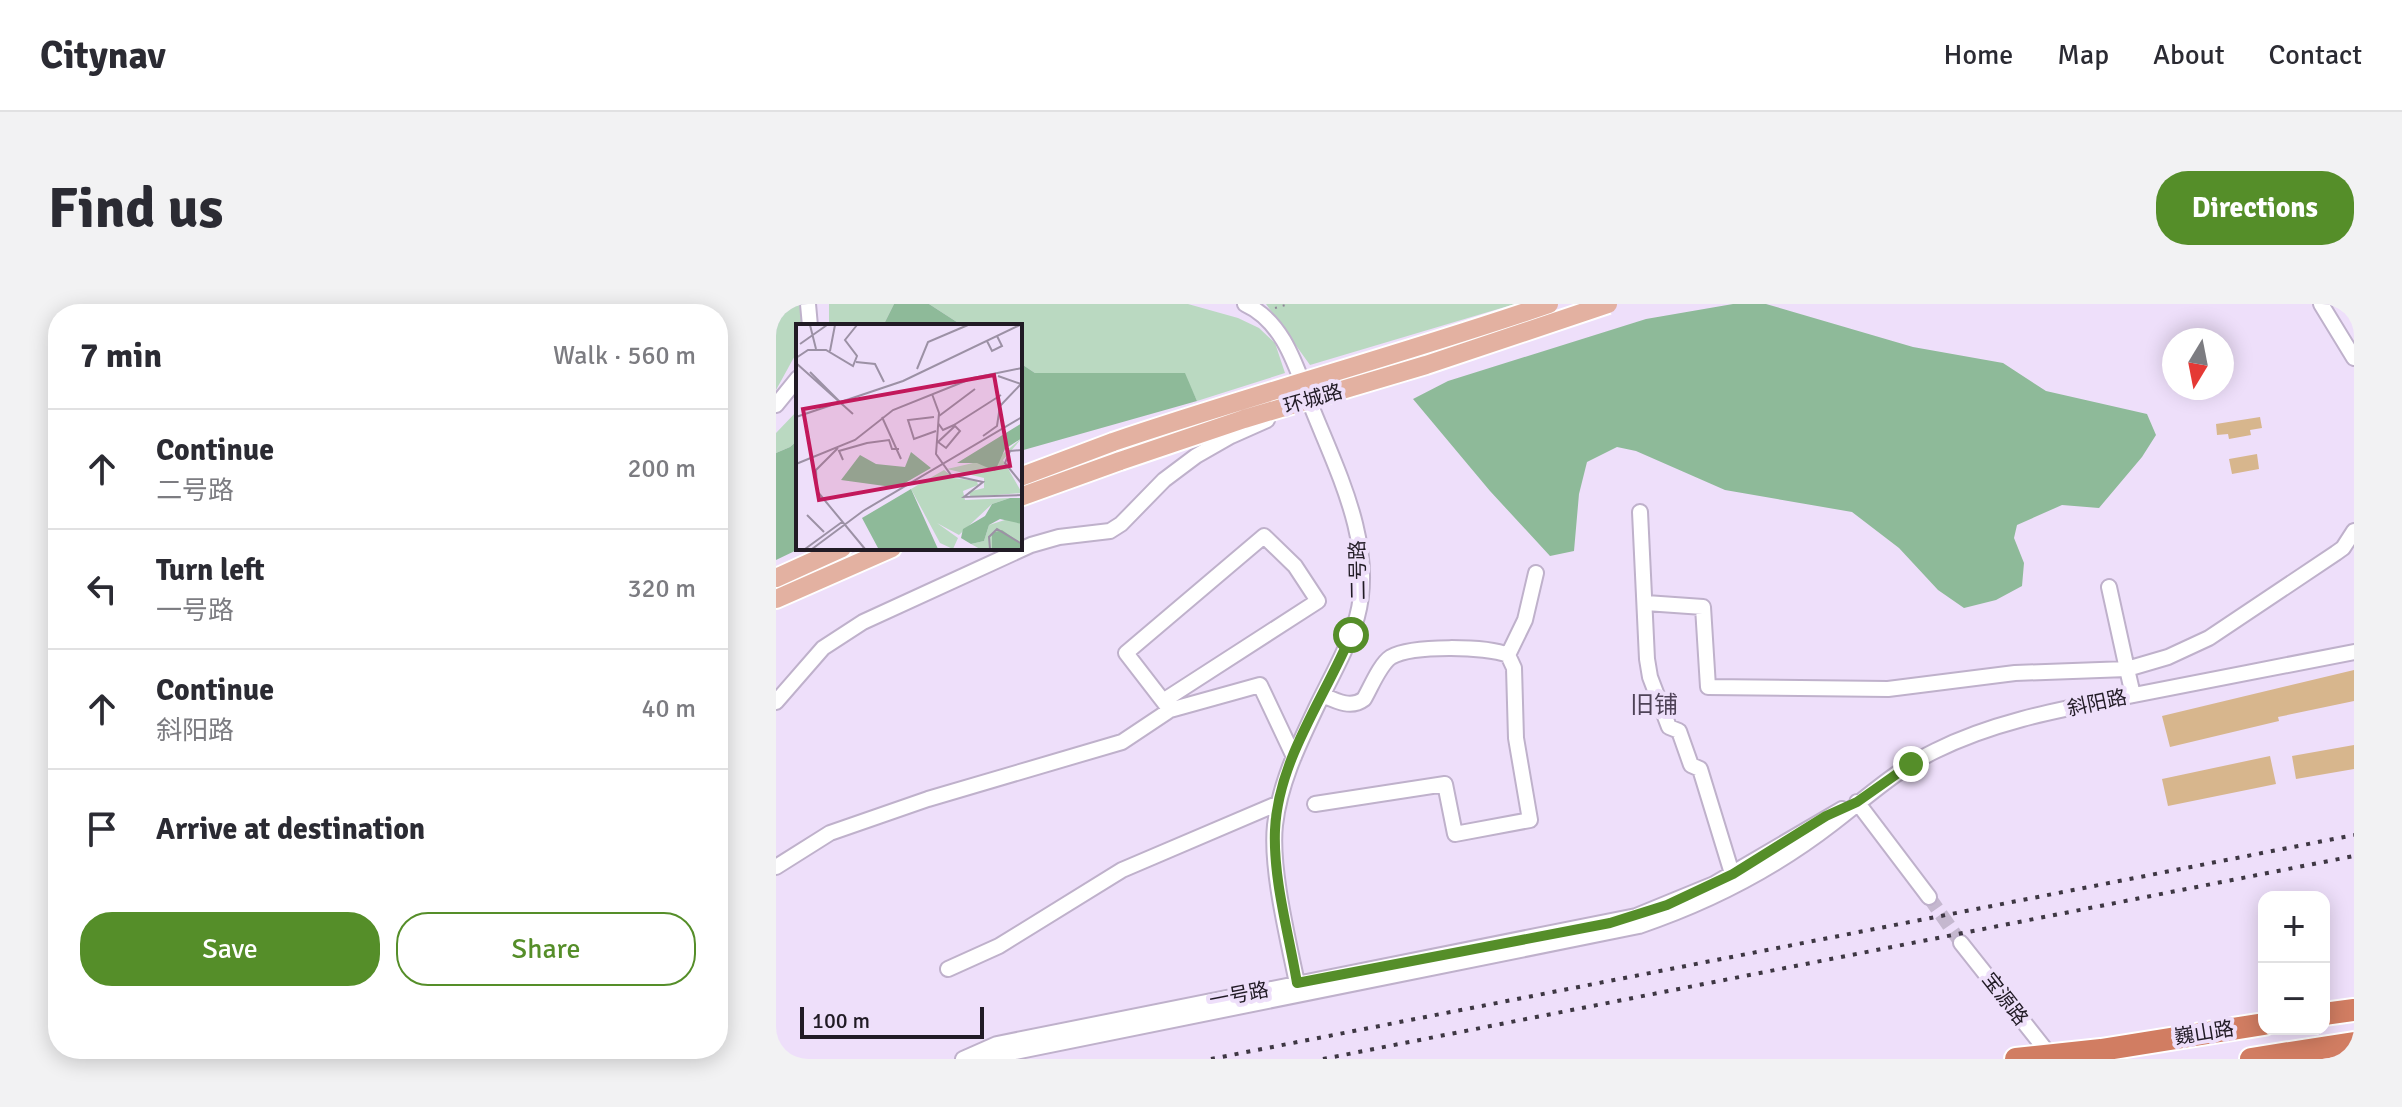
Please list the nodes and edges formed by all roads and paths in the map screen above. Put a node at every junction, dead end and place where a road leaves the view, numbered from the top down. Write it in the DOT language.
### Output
graph roads {
  1 [pos="808,304"];
  2 [pos="1245,304"];
  3 [pos="1549,304"];
  4 [pos="1608,304"];
  5 [pos="2321,304"];
  6 [pos="810,324"];
  7 [pos="2354,358"];
  8 [pos="796,380"];
  9 [pos="776,405"];
  10 [pos="1311,405"];
  11 [pos="1022,476"];
  12 [pos="1022,496"];
  13 [pos="1640,512"];
  14 [pos="2354,531"];
  15 [pos="1022,549"];
  16 [pos="838,550"];
  17 [pos="887,550"];
  18 [pos="1020,550"];
  19 [pos="1536,573"];
  20 [pos="776,578"];
  21 [pos="2109,587"];
  22 [pos="776,599"];
  23 [pos="1646,603"];
  24 [pos="2354,652"];
  25 [pos="1508,655"];
  26 [pos="2127,669"];
  27 [pos="1323,695"];
  28 [pos="2133,695"];
  29 [pos="776,702"];
  30 [pos="1166,706"];
  31 [pos="1294,757"];
  32 [pos="1857,802"];
  33 [pos="1279,803"];
  34 [pos="1315,804"];
  35 [pos="776,867"];
  36 [pos="1734,879"];
  37 [pos="1929,897"];
  38 [pos="1961,943"];
  39 [pos="948,969"];
  40 [pos="1298,988"];
  41 [pos="2354,1010"];
  42 [pos="2330,1013"];
  43 [pos="2258,1025"];
  44 [pos="2354,1043"];
  45 [pos="2051,1058"];
  46 [pos="963,1059"];
  47 [pos="980,1059"];
  48 [pos="2016,1059"];
  49 [pos="2251,1059"];
  1 -- 6 [label="street"];
  2 -- 10 [label="street, 二号路"];
  3 -- 11 [label="main road, 环城路, bridge"];
  4 -- 12 [label="main road, 环城路, bridge"];
  5 -- 7 [label="street"];
  8 -- 9 [label="street"];
  10 -- 15 [label="street"];
  10 -- 27 [label="street, 二号路"];
  13 -- 23 [label="street"];
  14 -- 26 [label="street"];
  16 -- 20 [label="main road"];
  17 -- 22 [label="main road"];
  18 -- 29 [label="street"];
  19 -- 25 [label="street"];
  21 -- 26 [label="street"];
  23 -- 26 [label="street"];
  23 -- 36 [label="street"];
  24 -- 28 [label="street, 斜阳路"];
  25 -- 27 [label="street"];
  25 -- 34 [label="street"];
  26 -- 28 [label="street"];
  27 -- 31 [label="street, 二号路"];
  28 -- 32 [label="street, 斜阳路"];
  30 -- 30 [label="street"];
  30 -- 31 [label="street"];
  30 -- 35 [label="street"];
  31 -- 33 [label="street, 二号路"];
  32 -- 36 [label="street, 一号路"];
  32 -- 37 [label="street"];
  33 -- 39 [label="street"];
  33 -- 40 [label="street, 二号路"];
  36 -- 40 [label="street, 一号路"];
  38 -- 45 [label="street, 宝源路"];
  40 -- 46 [label="street, 一号路"];
  40 -- 47 [label="street, 一号路"];
  41 -- 42 [label="highway"];
  43 -- 45 [label="highway, 巍山路"];
  44 -- 49 [label="highway, 巍山路"];
  45 -- 48 [label="highway, 巍山路"];
}
